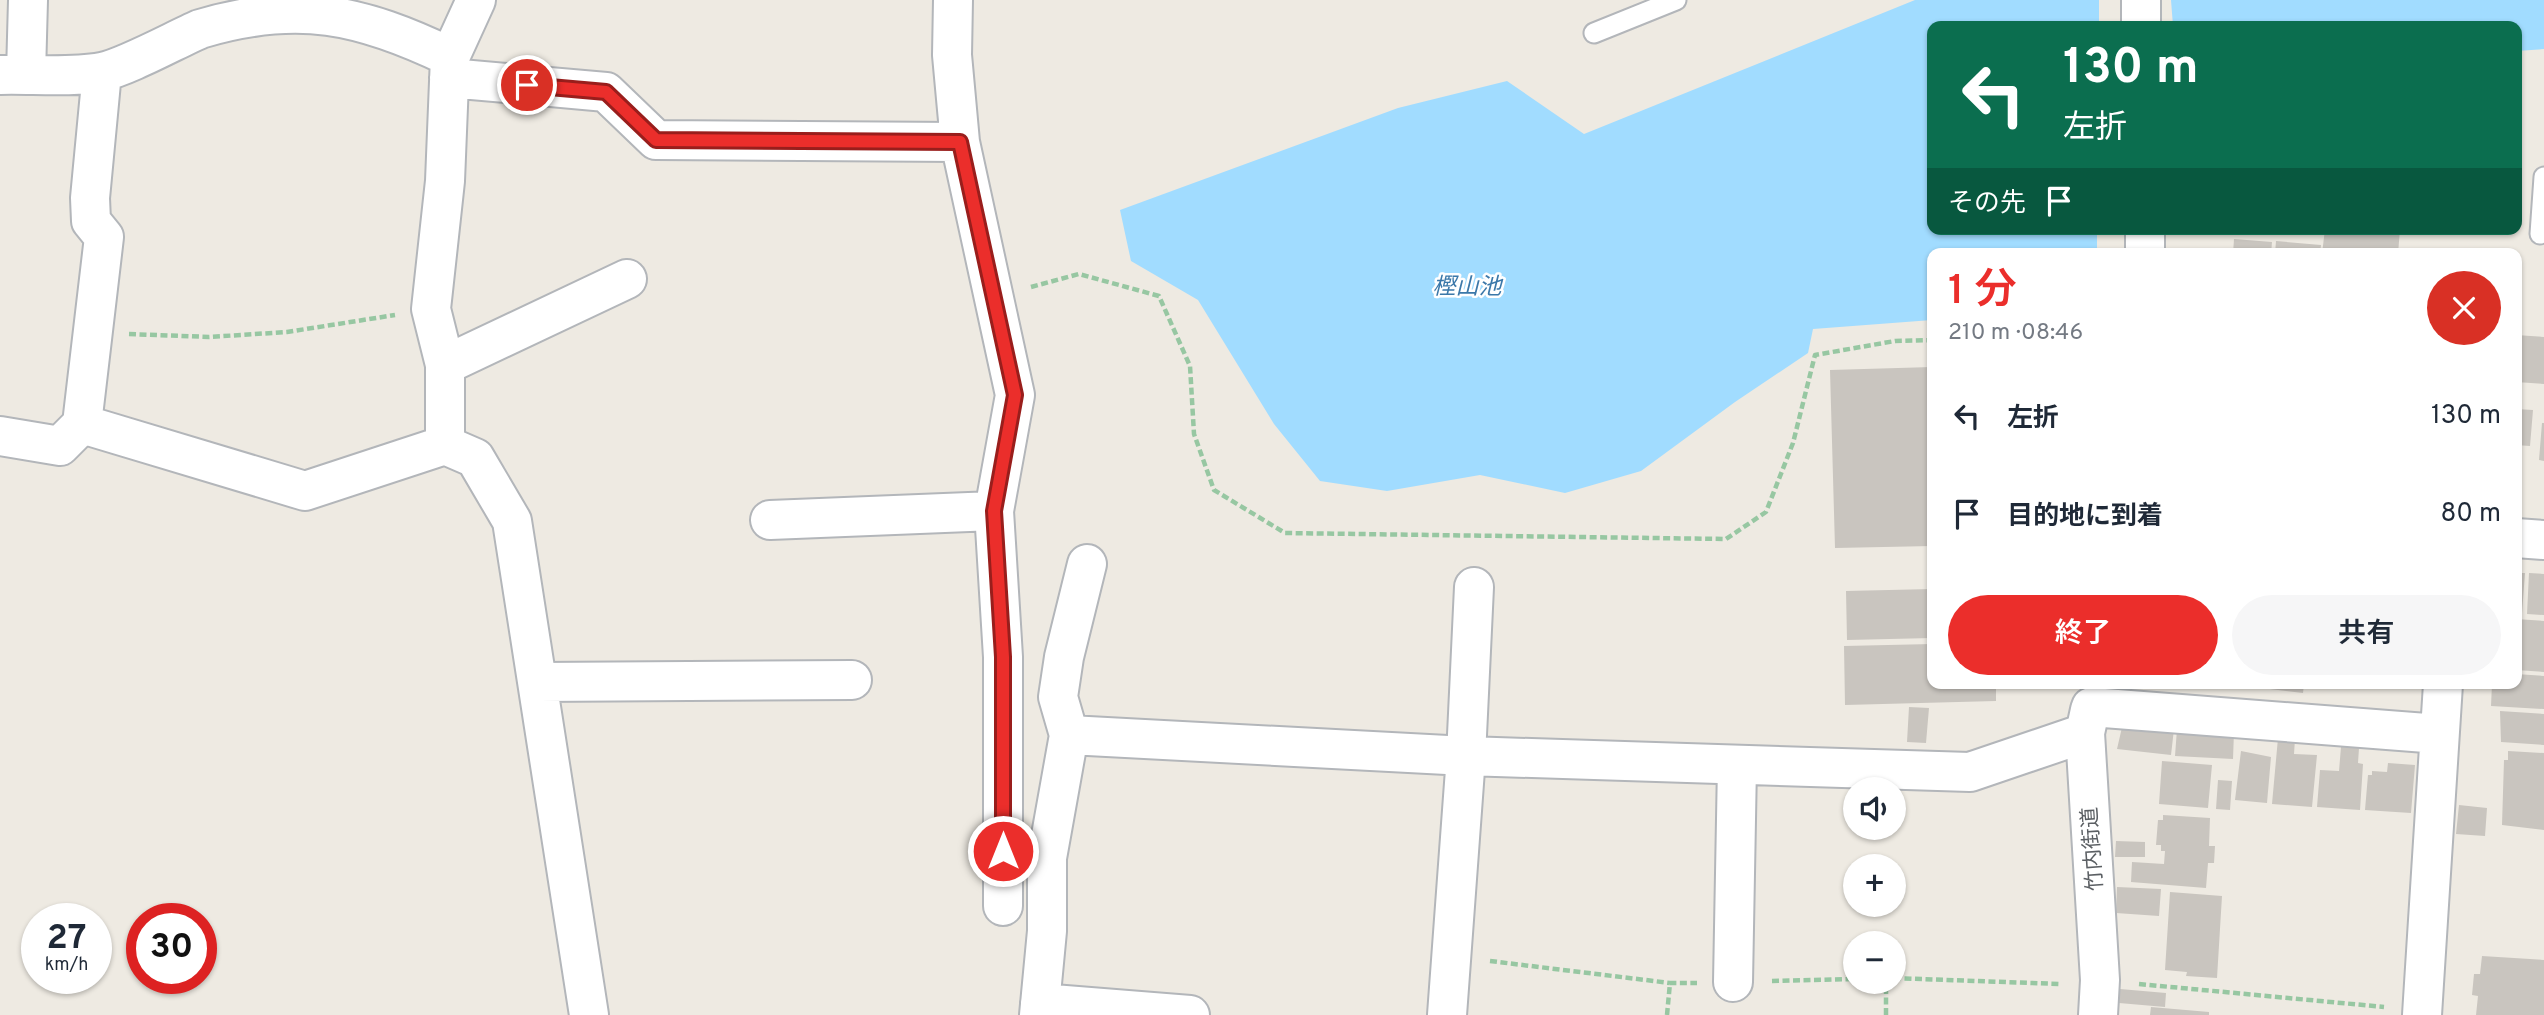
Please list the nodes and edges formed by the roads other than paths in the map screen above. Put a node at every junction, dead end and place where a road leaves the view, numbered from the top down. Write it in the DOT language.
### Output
graph roads {
  1 [pos="28,0"];
  2 [pos="476,0"];
  3 [pos="953,0"];
  4 [pos="1676,0"];
  5 [pos="2141,0"];
  6 [pos="277,3"];
  7 [pos="2141,21"];
  8 [pos="1594,33"];
  9 [pos="449,68"];
  10 [pos="103,72"];
  11 [pos="13,75"];
  12 [pos="960,142"];
  13 [pos="2544,177"];
  14 [pos="2540,234"];
  15 [pos="628,279"];
  16 [pos="445,365"];
  17 [pos="82,424"];
  18 [pos="0,436"];
  19 [pos="445,444"];
  20 [pos="994,511"];
  21 [pos="770,520"];
  22 [pos="2522,538"];
  23 [pos="2544,540"];
  24 [pos="1087,564"];
  25 [pos="1474,587"];
  26 [pos="852,680"];
  27 [pos="539,682"];
  28 [pos="2443,689"];
  29 [pos="2090,708"];
  30 [pos="2439,734"];
  31 [pos="1069,735"];
  32 [pos="1466,756"];
  33 [pos="1737,765"];
  34 [pos="1003,906"];
  35 [pos="1733,982"];
  36 [pos="2099,998"];
  37 [pos="1040,1009"];
  38 [pos="2422,1013"];
  39 [pos="589,1015"];
  40 [pos="1190,1015"];
  41 [pos="1447,1015"];
  1 -- 11 [label="street"];
  2 -- 9 [label="street"];
  3 -- 12 [label="street"];
  4 -- 8 [label="lane"];
  5 -- 7 [label="street"];
  6 -- 9 [label="street"];
  6 -- 10 [label="street"];
  9 -- 12 [label="street"];
  9 -- 16 [label="street"];
  10 -- 11 [label="street"];
  10 -- 17 [label="street"];
  12 -- 20 [label="street"];
  13 -- 14 [label="lane"];
  15 -- 16 [label="street"];
  16 -- 19 [label="street"];
  17 -- 18 [label="street"];
  17 -- 19 [label="street"];
  19 -- 27 [label="street"];
  20 -- 21 [label="street"];
  20 -- 34 [label="street"];
  22 -- 23 [label="street"];
  24 -- 31 [label="street"];
  25 -- 32 [label="street"];
  26 -- 27 [label="street"];
  27 -- 39 [label="street"];
  28 -- 30 [label="street"];
  29 -- 30 [label="street"];
  29 -- 33 [label="street"];
  29 -- 36 [label="street, 竹内街道"];
  30 -- 38 [label="street"];
  31 -- 32 [label="street"];
  31 -- 37 [label="street"];
  32 -- 33 [label="street"];
  32 -- 41 [label="street"];
  33 -- 35 [label="street"];
  37 -- 40 [label="street"];
}
